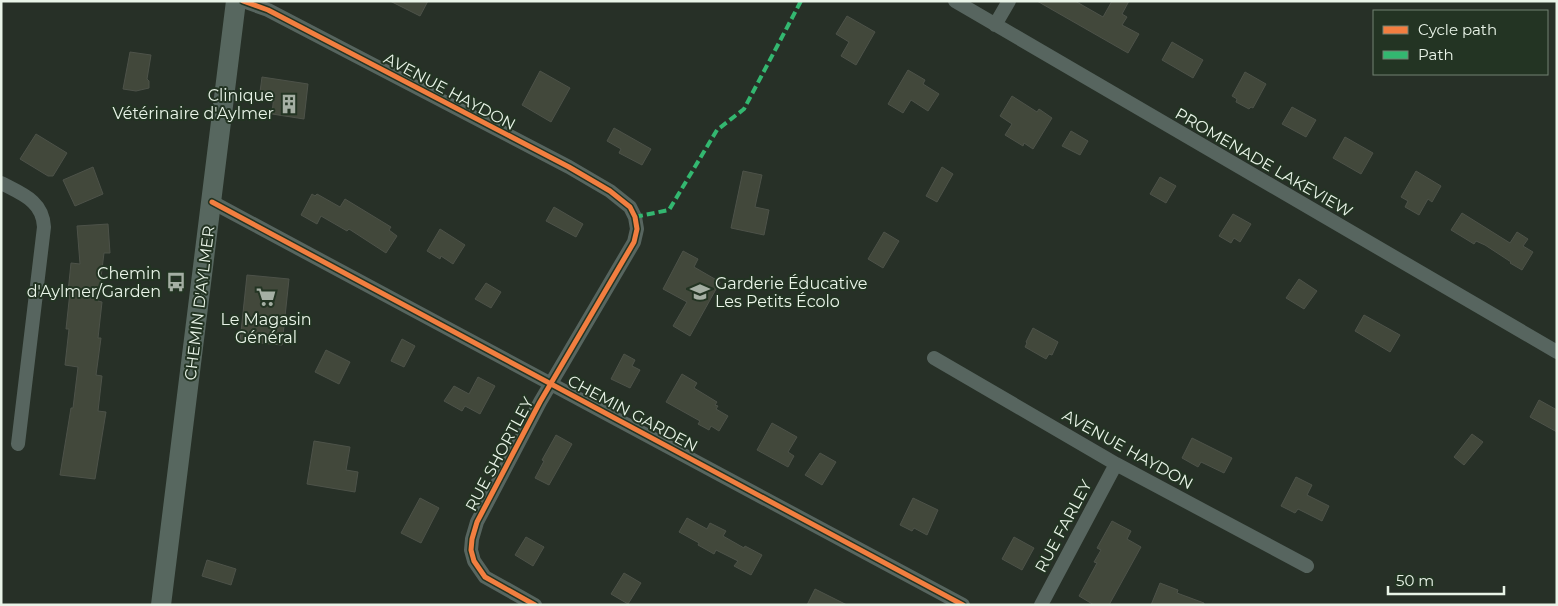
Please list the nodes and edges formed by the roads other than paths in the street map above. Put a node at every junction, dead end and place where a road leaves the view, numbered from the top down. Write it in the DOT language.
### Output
graph roads {
  1 [pos="236,1"];
  2 [pos="243,1"];
  3 [pos="955,1"];
  4 [pos="1009,1"];
  5 [pos="995,25"];
  6 [pos="1,183"];
  7 [pos="212,202"];
  8 [pos="636,217"];
  9 [pos="1557,352"];
  10 [pos="934,358"];
  11 [pos="551,383"];
  12 [pos="18,444"];
  13 [pos="1116,464"];
  14 [pos="1307,566"];
  15 [pos="161,605"];
  16 [pos="535,605"];
  17 [pos="963,605"];
  18 [pos="1041,605"];
  1 -- 7 [label="main road, CHEMIN D'AYLMER"];
  2 -- 8 [label="street, AVENUE HAYDON"];
  3 -- 5 [label="street, PROMENADE LAKEVIEW"];
  4 -- 5 [label="street"];
  5 -- 9 [label="street, PROMENADE LAKEVIEW"];
  6 -- 12 [label="street"];
  7 -- 11 [label="street, CHEMIN GARDEN"];
  7 -- 15 [label="main road, CHEMIN D'AYLMER"];
  8 -- 11 [label="street, RUE SHORTLEY"];
  10 -- 13 [label="street, AVENUE HAYDON"];
  11 -- 16 [label="street, RUE SHORTLEY"];
  11 -- 17 [label="street, CHEMIN GARDEN"];
  13 -- 14 [label="street, AVENUE HAYDON"];
  13 -- 18 [label="street, RUE FARLEY"];
}
